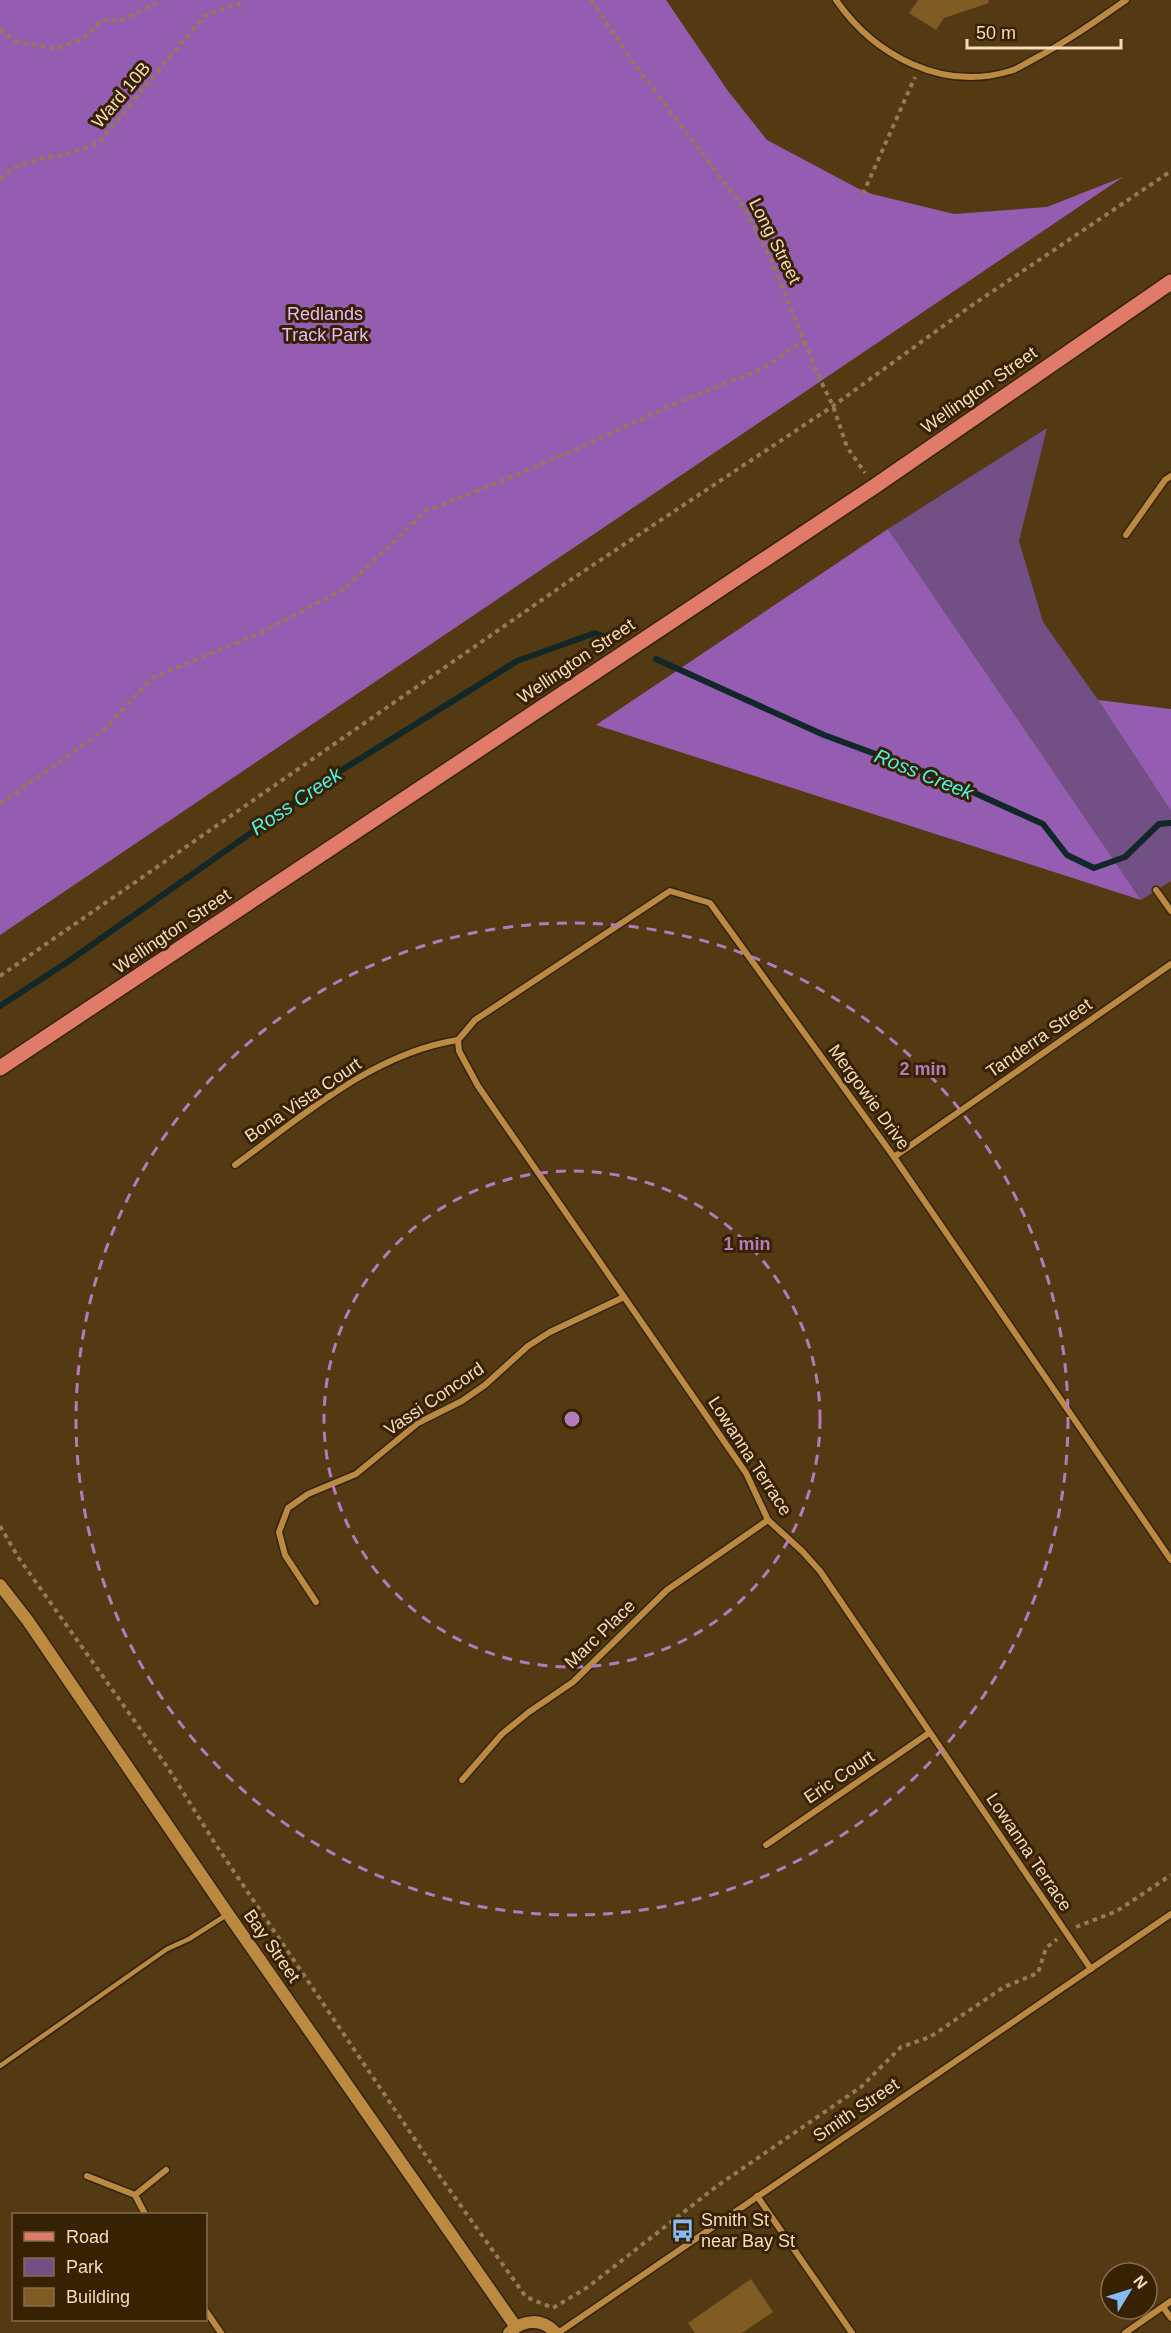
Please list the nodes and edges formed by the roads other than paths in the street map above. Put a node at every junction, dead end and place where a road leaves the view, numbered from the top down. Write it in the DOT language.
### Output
graph roads {
  1 [pos="836,0"];
  2 [pos="1126,0"];
  3 [pos="1171,282"];
  4 [pos="1171,476"];
  5 [pos="1126,535"];
  6 [pos="1156,890"];
  7 [pos="1171,911"];
  8 [pos="1171,964"];
  9 [pos="458,1040"];
  10 [pos="0,1068"];
  11 [pos="894,1157"];
  12 [pos="235,1165"];
  13 [pos="624,1297"];
  14 [pos="768,1520"];
  15 [pos="1171,1560"];
  16 [pos="0,1585"];
  17 [pos="316,1602"];
  18 [pos="929,1733"];
  19 [pos="462,1780"];
  20 [pos="766,1845"];
  21 [pos="228,1914"];
  22 [pos="1171,1914"];
  23 [pos="1091,1969"];
  24 [pos="0,2066"];
  25 [pos="166,2170"];
  26 [pos="87,2176"];
  27 [pos="135,2195"];
  28 [pos="757,2196"];
  29 [pos="144,2213"];
  30 [pos="1171,2301"];
  31 [pos="1163,2307"];
  32 [pos="207,2312"];
  33 [pos="1171,2318"];
  34 [pos="513,2330"];
  35 [pos="221,2333"];
  36 [pos="557,2333"];
  37 [pos="852,2333"];
  38 [pos="1125,2333"];
  1 -- 2 [label="street"];
  3 -- 10 [label="main road, Wellington Street"];
  4 -- 5 [label="street"];
  6 -- 7 [label="street"];
  8 -- 11 [label="street, Tanderra Street"];
  9 -- 11 [label="street, Mergowie Drive"];
  9 -- 12 [label="street, Bona Vista Court"];
  9 -- 13 [label="street, Lowanna Terrace"];
  11 -- 15 [label="street, Mergowie Drive"];
  13 -- 14 [label="street, Lowanna Terrace"];
  13 -- 17 [label="street, Vassi Concord"];
  14 -- 18 [label="street, Lowanna Terrace"];
  14 -- 19 [label="street, Marc Place"];
  16 -- 21 [label="street, Bay Street"];
  18 -- 20 [label="street, Eric Court"];
  18 -- 23 [label="street, Lowanna Terrace"];
  21 -- 24 [label="lane"];
  21 -- 34 [label="street, Bay Street"];
  22 -- 23 [label="street, Smith Street"];
  23 -- 28 [label="street, Smith Street"];
  25 -- 27 [label="street"];
  26 -- 27 [label="street"];
  27 -- 29 [label="street"];
  28 -- 36 [label="street, Smith Street"];
  28 -- 37 [label="street"];
  30 -- 31 [label="street"];
  31 -- 33 [label="street"];
  31 -- 38 [label="street"];
  32 -- 35 [label="street"];
  34 -- 36 [label="street"];
}
